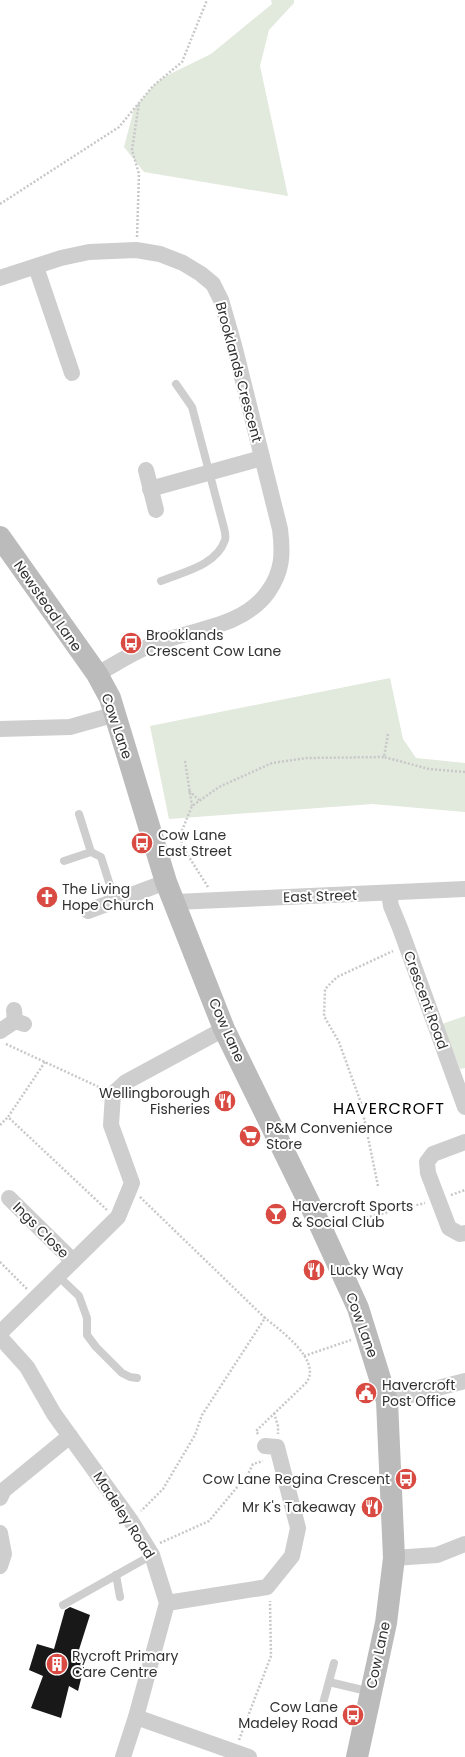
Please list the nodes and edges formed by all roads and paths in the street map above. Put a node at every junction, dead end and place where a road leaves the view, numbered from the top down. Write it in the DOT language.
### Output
graph roads {
  1 [pos="207,0"];
  2 [pos="139,103"];
  3 [pos="0,204"];
  4 [pos="136,250"];
  5 [pos="36,267"];
  6 [pos="0,278"];
  7 [pos="72,373"];
  8 [pos="176,384"];
  9 [pos="262,458"];
  10 [pos="146,470"];
  11 [pos="210,472"];
  12 [pos="150,489"];
  13 [pos="156,510"];
  14 [pos="0,537"];
  15 [pos="161,581"];
  16 [pos="97,674"];
  17 [pos="116,714"];
  18 [pos="0,729"];
  19 [pos="388,734"];
  20 [pos="384,757"];
  21 [pos="185,761"];
  22 [pos="465,772"];
  23 [pos="189,791"];
  24 [pos="199,800"];
  25 [pos="192,806"];
  26 [pos="79,814"];
  27 [pos="91,852"];
  28 [pos="64,861"];
  29 [pos="166,882"];
  30 [pos="465,889"];
  31 [pos="209,890"];
  32 [pos="389,894"];
  33 [pos="115,901"];
  34 [pos="175,902"];
  35 [pos="88,910"];
  36 [pos="407,945"];
  37 [pos="18,1018"];
  38 [pos="224,1029"];
  39 [pos="0,1031"];
  40 [pos="0,1041"];
  41 [pos="45,1062"];
  42 [pos="113,1094"];
  43 [pos="465,1107"];
  44 [pos="8,1117"];
  45 [pos="1,1123"];
  46 [pos="465,1142"];
  47 [pos="378,1186"];
  48 [pos="130,1187"];
  49 [pos="465,1190"];
  50 [pos="7,1196"];
  51 [pos="438,1199"];
  52 [pos="116,1218"];
  53 [pos="465,1233"];
  54 [pos="325,1235"];
  55 [pos="73,1261"];
  56 [pos="0,1262"];
  57 [pos="58,1276"];
  58 [pos="36,1298"];
  59 [pos="265,1318"];
  60 [pos="0,1333"];
  61 [pos="366,1334"];
  62 [pos="0,1337"];
  63 [pos="304,1356"];
  64 [pos="137,1378"];
  65 [pos="465,1381"];
  66 [pos="387,1401"];
  67 [pos="274,1413"];
  68 [pos="70,1436"];
  69 [pos="274,1450"];
  70 [pos="0,1498"];
  71 [pos="131,1521"];
  72 [pos="0,1533"];
  73 [pos="465,1544"];
  74 [pos="151,1552"];
  75 [pos="394,1558"];
  76 [pos="0,1566"];
  77 [pos="116,1575"];
  78 [pos="267,1587"];
  79 [pos="120,1597"];
  80 [pos="167,1603"];
  81 [pos="63,1605"];
  82 [pos="334,1663"];
  83 [pos="329,1682"];
  84 [pos="370,1692"];
  85 [pos="322,1707"];
  86 [pos="136,1717"];
  87 [pos="242,1755"];
  88 [pos="123,1757"];
  89 [pos="357,1757"];
  1 -- 2 [label="path"];
  2 -- 3 [label="path"];
  2 -- 4 [label="path"];
  4 -- 5 [label="street, Brooklands Crescent"];
  4 -- 9 [label="street, Brooklands Crescent"];
  5 -- 6 [label="street, Brooklands Crescent"];
  5 -- 7 [label="street"];
  8 -- 11 [label="lane"];
  9 -- 11 [label="street, Brooklands Crescent"];
  9 -- 16 [label="street, Brooklands Crescent"];
  10 -- 12 [label="street"];
  11 -- 12 [label="street, Brooklands Crescent"];
  11 -- 15 [label="lane"];
  12 -- 13 [label="street"];
  14 -- 16 [label="main road, Newstead Lane"];
  16 -- 17 [label="main road, Cow Lane"];
  17 -- 18 [label="street"];
  17 -- 29 [label="main road, Cow Lane"];
  19 -- 20 [label="path"];
  20 -- 22 [label="path"];
  20 -- 24 [label="path"];
  21 -- 23 [label="path"];
  23 -- 24 [label="path"];
  23 -- 25 [label="path"];
  24 -- 25 [label="path"];
  25 -- 31 [label="path"];
  26 -- 27 [label="lane"];
  27 -- 28 [label="lane"];
  27 -- 33 [label="lane"];
  29 -- 33 [label="street"];
  29 -- 34 [label="main road, Cow Lane"];
  30 -- 32 [label="street, East Street"];
  32 -- 34 [label="street, East Street"];
  32 -- 36 [label="street, Crescent Road"];
  33 -- 35 [label="street"];
  34 -- 38 [label="main road, Cow Lane"];
  36 -- 43 [label="street, Crescent Road"];
  36 -- 47 [label="path"];
  37 -- 39 [label="street"];
  38 -- 42 [label="street"];
  38 -- 54 [label="main road, Cow Lane"];
  40 -- 41 [label="path"];
  41 -- 42 [label="path"];
  41 -- 44 [label="path"];
  42 -- 48 [label="street"];
  44 -- 45 [label="path"];
  44 -- 52 [label="path"];
  46 -- 51 [label="street"];
  48 -- 52 [label="street"];
  48 -- 59 [label="path"];
  49 -- 51 [label="path"];
  50 -- 55 [label="street, Ings Close"];
  51 -- 53 [label="street"];
  51 -- 54 [label="path"];
  52 -- 55 [label="street"];
  54 -- 61 [label="main road, Cow Lane"];
  55 -- 57 [label="street"];
  56 -- 58 [label="path"];
  57 -- 58 [label="street"];
  57 -- 64 [label="lane"];
  58 -- 60 [label="street"];
  59 -- 63 [label="path"];
  59 -- 71 [label="path"];
  61 -- 63 [label="path"];
  61 -- 66 [label="main road, Cow Lane"];
  62 -- 68 [label="street, Madeley Road"];
  63 -- 67 [label="path"];
  65 -- 66 [label="street"];
  66 -- 75 [label="main road, Cow Lane"];
  67 -- 69 [label="path"];
  67 -- 69 [label="path"];
  68 -- 70 [label="street"];
  68 -- 71 [label="street, Madeley Road"];
  69 -- 74 [label="path"];
  69 -- 78 [label="street"];
  71 -- 74 [label="street, Madeley Road"];
  72 -- 76 [label="street"];
  73 -- 75 [label="street"];
  74 -- 77 [label="lane"];
  74 -- 80 [label="street, Madeley Road"];
  75 -- 84 [label="main road, Cow Lane"];
  77 -- 79 [label="lane"];
  77 -- 81 [label="lane"];
  78 -- 80 [label="street"];
  78 -- 87 [label="path"];
  80 -- 86 [label="street"];
  82 -- 83 [label="lane"];
  83 -- 84 [label="lane"];
  83 -- 85 [label="lane"];
  84 -- 89 [label="main road, Cow Lane"];
  86 -- 87 [label="street"];
  86 -- 88 [label="street"];
}
